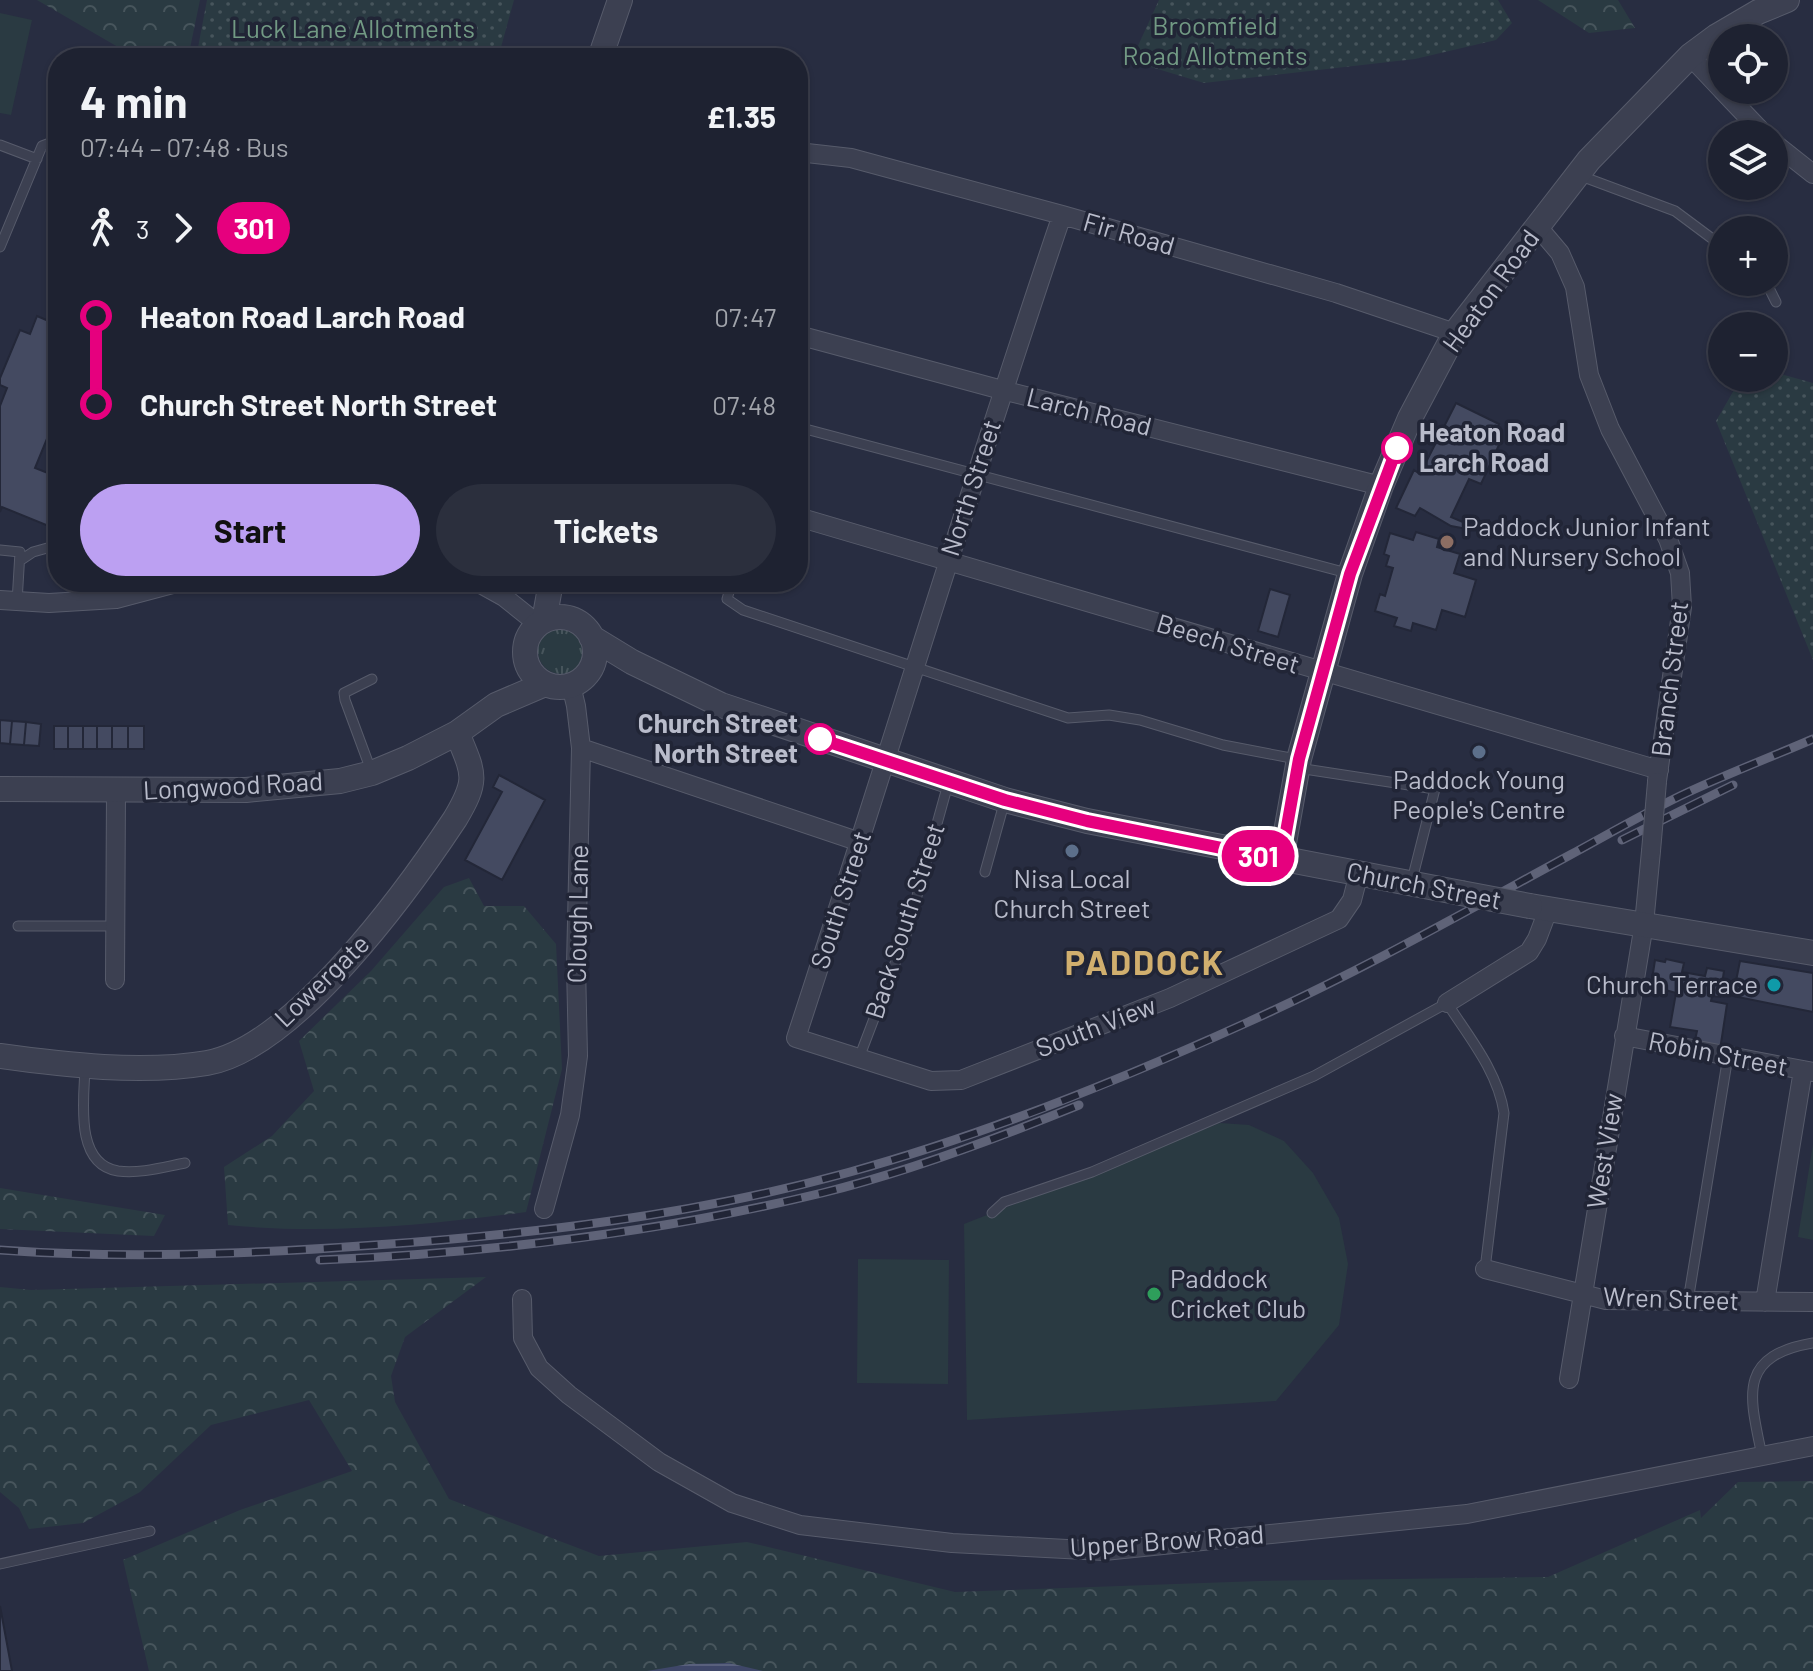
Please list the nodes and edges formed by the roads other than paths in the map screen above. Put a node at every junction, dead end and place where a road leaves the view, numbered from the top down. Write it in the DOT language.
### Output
graph roads {
  1 [pos="620,0"];
  2 [pos="1787,0"];
  3 [pos="603,48"];
  4 [pos="1690,56"];
  5 [pos="1708,75"];
  6 [pos="1735,104"];
  7 [pos="1751,120"];
  8 [pos="48,144"];
  9 [pos="0,145"];
  10 [pos="808,153"];
  11 [pos="1788,154"];
  12 [pos="37,159"];
  13 [pos="1813,174"];
  14 [pos="1578,175"];
  15 [pos="1062,215"];
  16 [pos="1538,227"];
  17 [pos="1708,236"];
  18 [pos="0,247"];
  19 [pos="1773,296"];
  20 [pos="1776,302"];
  21 [pos="1455,333"];
  22 [pos="808,338"];
  23 [pos="1002,390"];
  24 [pos="808,430"];
  25 [pos="975,476"];
  26 [pos="1381,486"];
  27 [pos="808,520"];
  28 [pos="48,548"];
  29 [pos="0,550"];
  30 [pos="948,559"];
  31 [pos="21,560"];
  32 [pos="1350,574"];
  33 [pos="142,592"];
  34 [pos="495,592"];
  35 [pos="549,592"];
  36 [pos="569,592"];
  37 [pos="729,592"];
  38 [pos="9,601"];
  39 [pos="542,623"];
  40 [pos="583,628"];
  41 [pos="632,662"];
  42 [pos="528,665"];
  43 [pos="915,666"];
  44 [pos="1323,672"];
  45 [pos="580,678"];
  46 [pos="372,679"];
  47 [pos="545,684"];
  48 [pos="496,705"];
  49 [pos="457,733"];
  50 [pos="581,748"];
  51 [pos="886,763"];
  52 [pos="1299,764"];
  53 [pos="372,773"];
  54 [pos="1658,776"];
  55 [pos="949,782"];
  56 [pos="0,789"];
  57 [pos="116,791"];
  58 [pos="1005,800"];
  59 [pos="860,842"];
  60 [pos="1281,860"];
  61 [pos="985,872"];
  62 [pos="1359,873"];
  63 [pos="1411,883"];
  64 [pos="1539,908"];
  65 [pos="1644,924"];
  66 [pos="18,926"];
  67 [pos="114,926"];
  68 [pos="1813,953"];
  69 [pos="115,980"];
  70 [pos="1447,1003"];
  71 [pos="1624,1036"];
  72 [pos="796,1038"];
  73 [pos="0,1056"];
  74 [pos="1728,1056"];
  75 [pos="859,1058"];
  76 [pos="85,1065"];
  77 [pos="1808,1071"];
  78 [pos="185,1163"];
  79 [pos="544,1209"];
  80 [pos="992,1213"];
  81 [pos="1485,1269"];
  82 [pos="1582,1294"];
  83 [pos="522,1299"];
  84 [pos="1688,1301"];
  85 [pos="1765,1302"];
  86 [pos="1813,1302"];
  87 [pos="1813,1343"];
  88 [pos="1569,1379"];
  89 [pos="1813,1446"];
  90 [pos="1762,1456"];
  91 [pos="150,1531"];
  92 [pos="0,1564"];
  1 -- 3 [label="street"];
  2 -- 4 [label="street, Heaton Road"];
  4 -- 5 [label="street"];
  4 -- 14 [label="street, Heaton Road"];
  6 -- 7 [label="street"];
  8 -- 12 [label="lane"];
  9 -- 12 [label="lane"];
  10 -- 15 [label="street, Fir Road"];
  11 -- 13 [label="street"];
  12 -- 18 [label="lane"];
  14 -- 16 [label="street, Heaton Road"];
  14 -- 17 [label="lane"];
  15 -- 21 [label="street, Fir Road"];
  15 -- 23 [label="street, North Street"];
  16 -- 21 [label="street, Heaton Road"];
  16 -- 54 [label="street, Branch Street"];
  19 -- 20 [label="lane"];
  21 -- 26 [label="street, Heaton Road"];
  22 -- 23 [label="street, Larch Road"];
  23 -- 25 [label="street, North Street"];
  23 -- 26 [label="street, Larch Road"];
  24 -- 25 [label="lane"];
  25 -- 30 [label="street, North Street"];
  25 -- 32 [label="lane"];
  26 -- 32 [label="street, Heaton Road"];
  27 -- 30 [label="street, Beech Street"];
  28 -- 31 [label="lane"];
  29 -- 31 [label="lane"];
  30 -- 43 [label="street, North Street"];
  30 -- 44 [label="street, Beech Street"];
  31 -- 38 [label="lane"];
  32 -- 44 [label="street, Heaton Road"];
  33 -- 38 [label="street"];
  34 -- 39 [label="street"];
  35 -- 39 [label="street"];
  36 -- 40 [label="street"];
  37 -- 43 [label="lane"];
  39 -- 40 [label="street"];
  39 -- 42 [label="street"];
  40 -- 41 [label="street, Church Street"];
  40 -- 45 [label="street"];
  41 -- 45 [label="street"];
  41 -- 51 [label="street, Church Street"];
  42 -- 47 [label="street"];
  42 -- 48 [label="street, Longwood Road"];
  43 -- 51 [label="street, North Street"];
  43 -- 52 [label="lane"];
  44 -- 52 [label="street, Heaton Road"];
  44 -- 54 [label="street, Beech Street"];
  45 -- 47 [label="street"];
  45 -- 50 [label="street, Clough Lane"];
  46 -- 53 [label="lane"];
  47 -- 48 [label="street, Longwood Road"];
  48 -- 49 [label="street, Longwood Road"];
  49 -- 53 [label="street, Longwood Road"];
  49 -- 76 [label="street, Lowergate"];
  50 -- 59 [label="street"];
  50 -- 79 [label="street, Clough Lane"];
  51 -- 55 [label="street, Church Street"];
  51 -- 59 [label="street, South Street"];
  52 -- 60 [label="street, Heaton Road"];
  52 -- 63 [label="lane"];
  53 -- 57 [label="street, Longwood Road"];
  54 -- 65 [label="street, Branch Street, bridge"];
  55 -- 58 [label="street, Church Street"];
  55 -- 75 [label="lane, Back South Street"];
  56 -- 57 [label="street, Longwood Road"];
  57 -- 67 [label="street"];
  58 -- 60 [label="street, Church Street"];
  58 -- 61 [label="lane"];
  59 -- 72 [label="street, South Street"];
  60 -- 62 [label="street, Church Street"];
  62 -- 63 [label="street, Church Street"];
  62 -- 75 [label="street, South View"];
  63 -- 64 [label="street, Church Street, bridge"];
  64 -- 65 [label="street, Church Street"];
  64 -- 70 [label="street"];
  65 -- 68 [label="street, Church Street"];
  65 -- 71 [label="street, West View"];
  66 -- 67 [label="lane"];
  67 -- 69 [label="street"];
  70 -- 80 [label="lane"];
  70 -- 81 [label="lane"];
  71 -- 74 [label="street, Robin Street"];
  71 -- 82 [label="street, West View"];
  72 -- 75 [label="street, South View"];
  73 -- 76 [label="street, Lowergate"];
  74 -- 77 [label="street, Robin Street"];
  74 -- 84 [label="lane"];
  76 -- 78 [label="lane"];
  77 -- 85 [label="street"];
  81 -- 82 [label="street, Wren Street"];
  82 -- 84 [label="street, Wren Street"];
  82 -- 88 [label="street, West View"];
  83 -- 90 [label="street, Upper Brow Road"];
  84 -- 85 [label="street, Wren Street"];
  85 -- 86 [label="street, Wren Street"];
  87 -- 90 [label="lane"];
  89 -- 90 [label="street, Upper Brow Road"];
  91 -- 92 [label="lane"];
}
